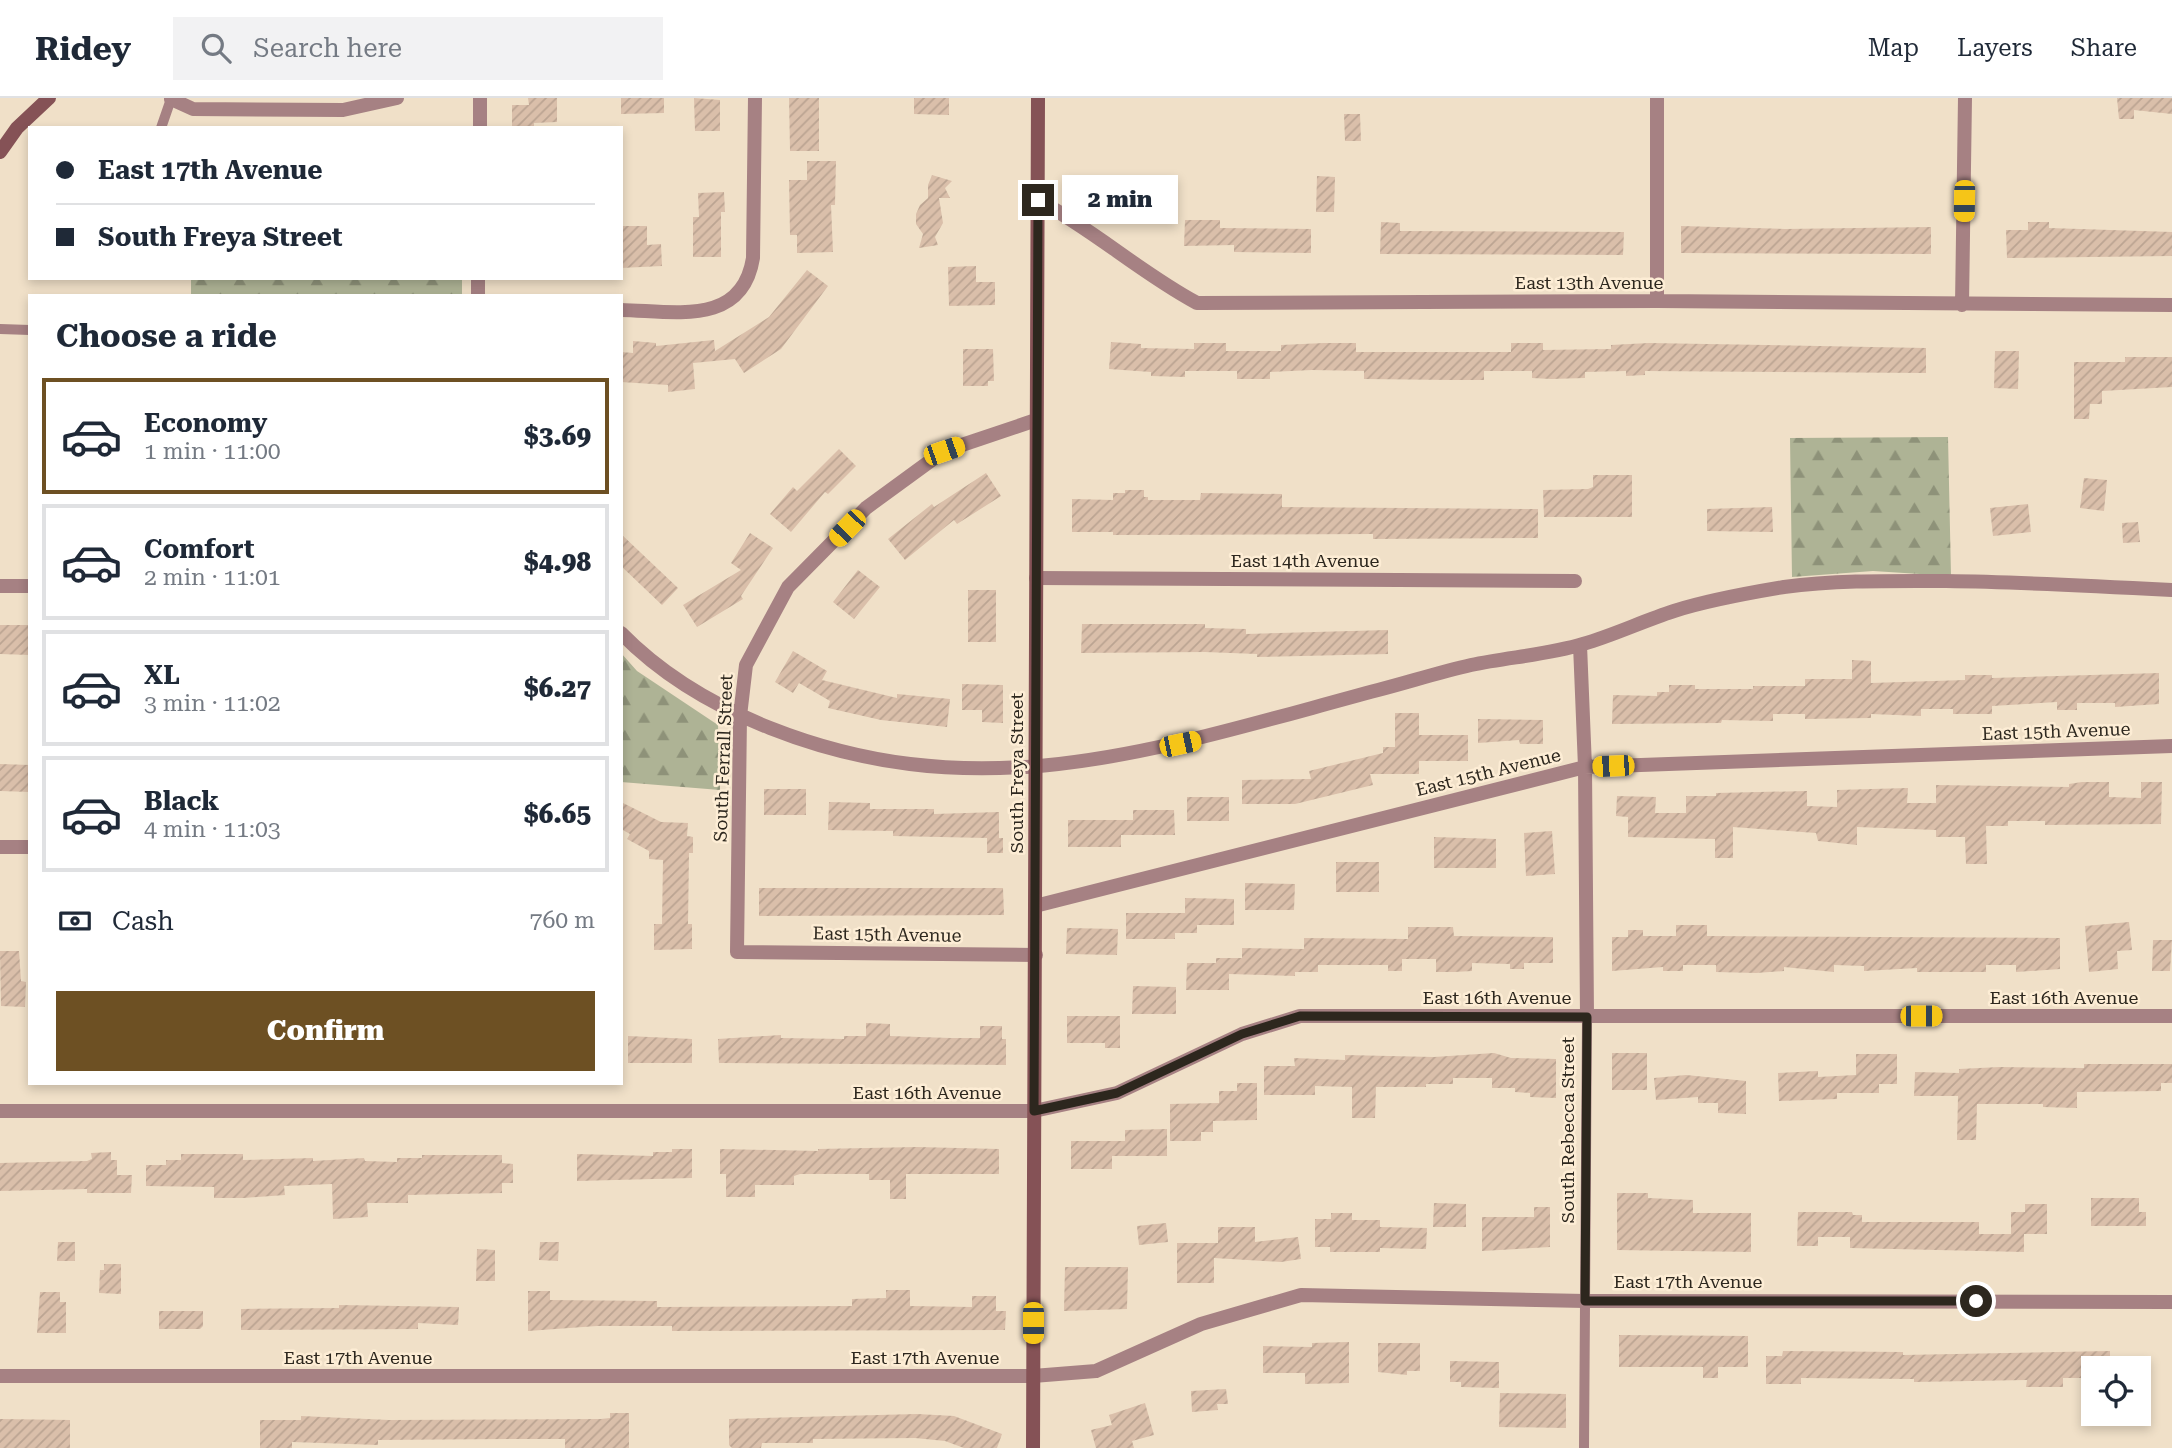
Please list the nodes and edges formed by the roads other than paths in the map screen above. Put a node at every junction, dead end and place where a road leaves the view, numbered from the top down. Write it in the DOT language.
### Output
graph roads {
  1 [pos="49,98"];
  2 [pos="397,98"];
  3 [pos="480,98"];
  4 [pos="755,98"];
  5 [pos="1038,98"];
  6 [pos="1657,98"];
  7 [pos="1965,98"];
  8 [pos="171,99"];
  9 [pos="162,126"];
  10 [pos="480,126"];
  11 [pos="2,147"];
  12 [pos="1038,200"];
  13 [pos="1657,301"];
  14 [pos="2172,304"];
  15 [pos="1962,305"];
  16 [pos="623,310"];
  17 [pos="0,329"];
  18 [pos="28,330"];
  19 [pos="1036,420"];
  20 [pos="1035,579"];
  21 [pos="1575,581"];
  22 [pos="0,586"];
  23 [pos="28,586"];
  24 [pos="2172,590"];
  25 [pos="623,635"];
  26 [pos="1580,645"];
  27 [pos="740,716"];
  28 [pos="2172,746"];
  29 [pos="1585,767"];
  30 [pos="1036,768"];
  31 [pos="0,847"];
  32 [pos="28,847"];
  33 [pos="1035,906"];
  34 [pos="737,952"];
  35 [pos="1036,955"];
  36 [pos="2172,1016"];
  37 [pos="1587,1017"];
  38 [pos="0,1111"];
  39 [pos="1034,1111"];
  40 [pos="1585,1301"];
  41 [pos="2172,1302"];
  42 [pos="0,1376"];
  43 [pos="1033,1376"];
  44 [pos="1033,1448"];
  45 [pos="1584,1448"];
  1 -- 11 [label="main road"];
  2 -- 8 [label="street"];
  3 -- 10 [label="street"];
  4 -- 16 [label="street"];
  5 -- 12 [label="main road, South Freya Street"];
  6 -- 13 [label="street"];
  7 -- 15 [label="street"];
  8 -- 9 [label="lane"];
  12 -- 13 [label="street, East 13th Avenue"];
  12 -- 19 [label="main road, South Freya Street"];
  13 -- 15 [label="street, East 13th Avenue"];
  14 -- 15 [label="street, East 13th Avenue"];
  17 -- 18 [label="lane"];
  19 -- 20 [label="main road, South Freya Street"];
  19 -- 27 [label="street, South Ferrall Street"];
  20 -- 21 [label="street, East 14th Avenue"];
  20 -- 30 [label="main road, South Freya Street"];
  22 -- 23 [label="street"];
  24 -- 26 [label="street"];
  25 -- 27 [label="street"];
  26 -- 29 [label="street, South Rebecca Street"];
  26 -- 30 [label="street"];
  27 -- 30 [label="street"];
  27 -- 34 [label="street, South Ferrall Street"];
  28 -- 29 [label="street, East 15th Avenue"];
  29 -- 33 [label="street, East 15th Avenue"];
  29 -- 37 [label="street, South Rebecca Street"];
  30 -- 33 [label="main road, South Freya Street"];
  31 -- 32 [label="street"];
  33 -- 35 [label="main road, South Freya Street"];
  34 -- 35 [label="street, East 15th Avenue"];
  35 -- 39 [label="main road, South Freya Street"];
  36 -- 37 [label="street, East 16th Avenue"];
  37 -- 39 [label="street, East 16th Avenue"];
  37 -- 40 [label="lane, South Rebecca Street"];
  38 -- 39 [label="street, East 16th Avenue"];
  39 -- 43 [label="main road, South Freya Street"];
  40 -- 41 [label="street, East 17th Avenue"];
  40 -- 43 [label="street, East 17th Avenue"];
  40 -- 45 [label="lane, South Rebecca Street"];
  42 -- 43 [label="street, East 17th Avenue"];
  43 -- 44 [label="main road, South Freya Street"];
}
